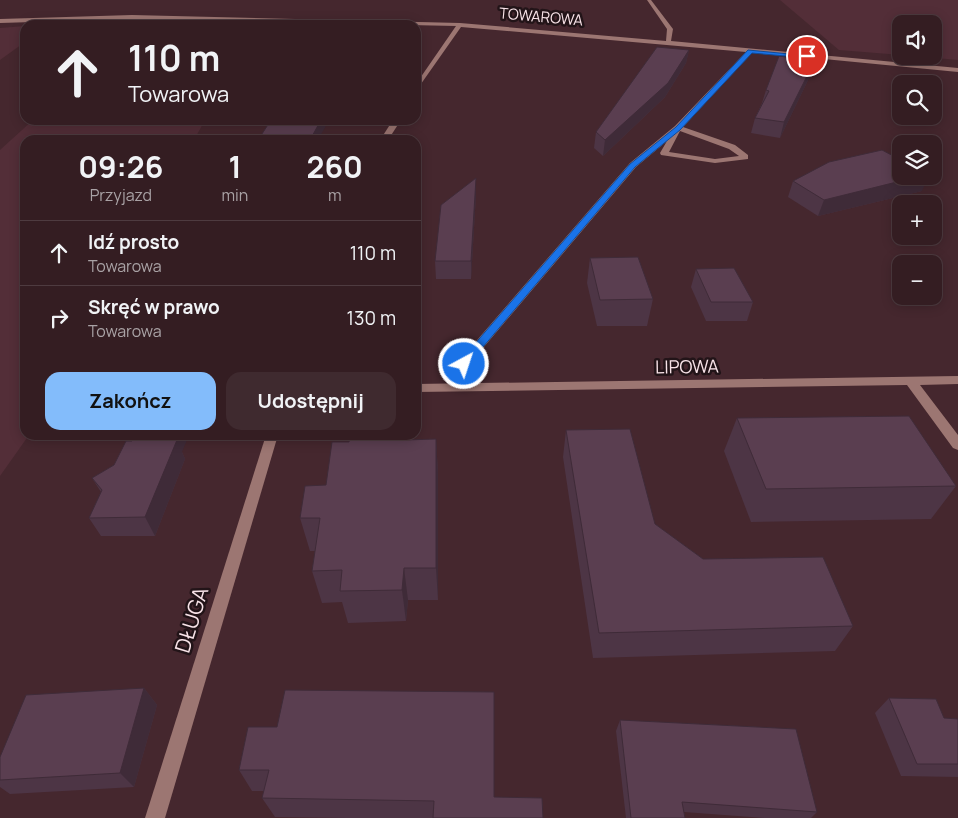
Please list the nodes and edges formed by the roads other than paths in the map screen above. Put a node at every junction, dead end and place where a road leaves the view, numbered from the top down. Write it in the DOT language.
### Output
graph roads {
  1 [pos="649,0"];
  2 [pos="20,20"];
  3 [pos="33,20"];
  4 [pos="255,20"];
  5 [pos="0,21"];
  6 [pos="421,24"];
  7 [pos="460,25"];
  8 [pos="668,43"];
  9 [pos="750,51"];
  10 [pos="958,70"];
  11 [pos="421,82"];
  12 [pos="678,128"];
  13 [pos="464,364"];
  14 [pos="958,380"];
  15 [pos="911,381"];
  16 [pos="421,388"];
  17 [pos="270,440"];
  18 [pos="958,445"];
  19 [pos="155,818"];
  1 -- 8 [label="street"];
  2 -- 5 [label="street, TOWAROWA"];
  3 -- 4 [label="street, TOWAROWA"];
  6 -- 7 [label="street, TOWAROWA"];
  7 -- 8 [label="street, TOWAROWA"];
  7 -- 11 [label="street"];
  8 -- 9 [label="street, TOWAROWA"];
  9 -- 10 [label="street, TOWAROWA"];
  9 -- 12 [label="street"];
  12 -- 12 [label="street"];
  12 -- 13 [label="street"];
  14 -- 15 [label="street, LIPOWA"];
  15 -- 16 [label="street, LIPOWA"];
  15 -- 18 [label="street"];
  17 -- 19 [label="street, DŁUGA"];
}
